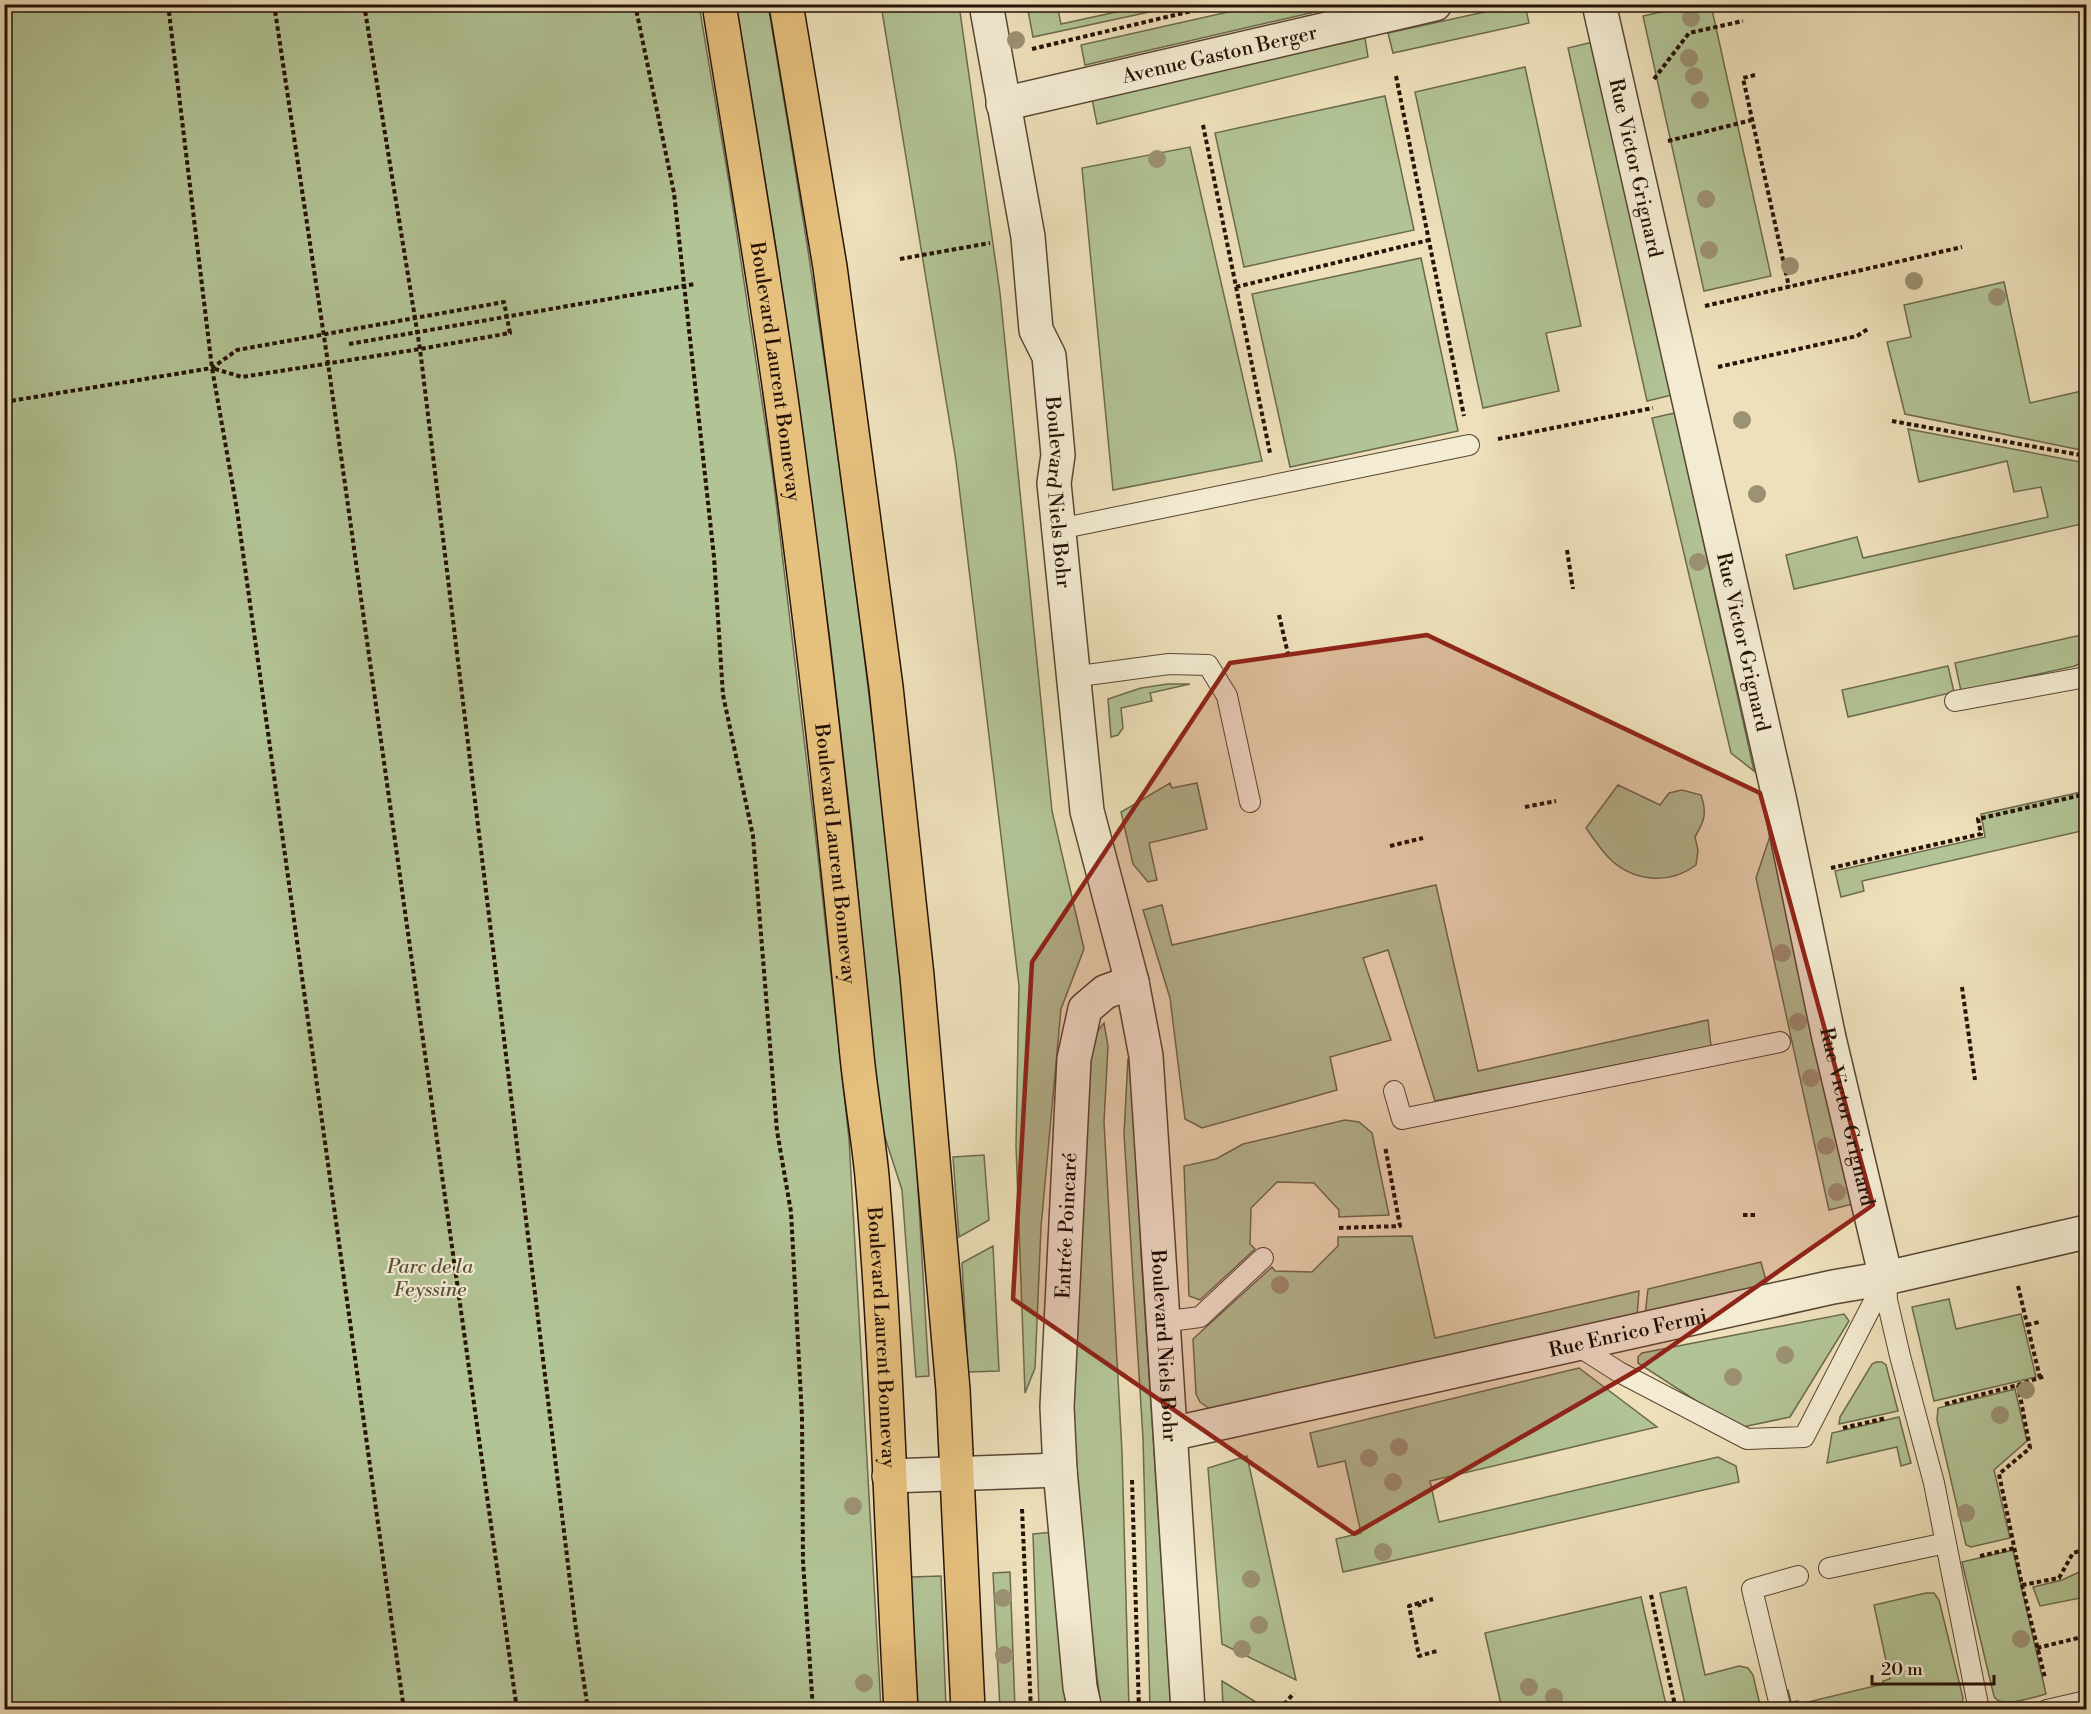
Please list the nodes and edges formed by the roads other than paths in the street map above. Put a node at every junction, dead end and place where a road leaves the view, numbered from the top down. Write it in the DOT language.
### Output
graph roads {
  1 [pos="719,4"];
  2 [pos="786,4"];
  3 [pos="986,4"];
  4 [pos="1436,4"];
  5 [pos="1599,4"];
  6 [pos="1003,104"];
  7 [pos="1469,445"];
  8 [pos="1059,529"];
  9 [pos="1072,677"];
  10 [pos="2086,677"];
  11 [pos="1954,702"];
  12 [pos="1250,802"];
  13 [pos="1119,987"];
  14 [pos="1780,1042"];
  15 [pos="1394,1091"];
  16 [pos="2086,1232"];
  17 [pos="1263,1258"];
  18 [pos="1886,1278"];
  19 [pos="1162,1322"];
  20 [pos="1575,1344"];
  21 [pos="1171,1434"];
  22 [pos="1060,1470"];
  23 [pos="957,1474"];
  24 [pos="889,1476"];
  25 [pos="1946,1542"];
  26 [pos="1829,1568"];
  27 [pos="1798,1576"];
  28 [pos="2086,1701"];
  29 [pos="2050,1709"];
  30 [pos="901,1710"];
  31 [pos="968,1710"];
  32 [pos="1085,1710"];
  33 [pos="1188,1710"];
  34 [pos="1781,1710"];
  35 [pos="1979,1710"];
  1 -- 24 [label="main road, Boulevard Laurent Bonnevay"];
  2 -- 23 [label="main road"];
  3 -- 6 [label="street, Boulevard Niels Bohr"];
  4 -- 6 [label="street, Avenue Gaston Berger"];
  5 -- 18 [label="street, Rue Victor Grignard"];
  6 -- 8 [label="street, Boulevard Niels Bohr"];
  7 -- 8 [label="lane"];
  8 -- 9 [label="street, Boulevard Niels Bohr"];
  9 -- 12 [label="lane"];
  9 -- 13 [label="street, Boulevard Niels Bohr"];
  10 -- 11 [label="lane"];
  13 -- 19 [label="street, Boulevard Niels Bohr"];
  13 -- 22 [label="street, Entrée Poincaré"];
  14 -- 15 [label="lane"];
  16 -- 18 [label="street, Rue Enrico Fermi"];
  17 -- 19 [label="lane"];
  18 -- 20 [label="street, Rue Enrico Fermi"];
  18 -- 20 [label="lane"];
  18 -- 25 [label="lane"];
  19 -- 21 [label="street, Boulevard Niels Bohr"];
  20 -- 21 [label="street, Rue Enrico Fermi"];
  21 -- 33 [label="street, Boulevard Niels Bohr"];
  22 -- 23 [label="street"];
  22 -- 32 [label="street, Entrée Poincaré"];
  23 -- 24 [label="street"];
  23 -- 31 [label="main road"];
  24 -- 30 [label="main road, Boulevard Laurent Bonnevay"];
  25 -- 26 [label="lane"];
  25 -- 35 [label="lane"];
  27 -- 34 [label="lane"];
  28 -- 29 [label="lane"];
}
